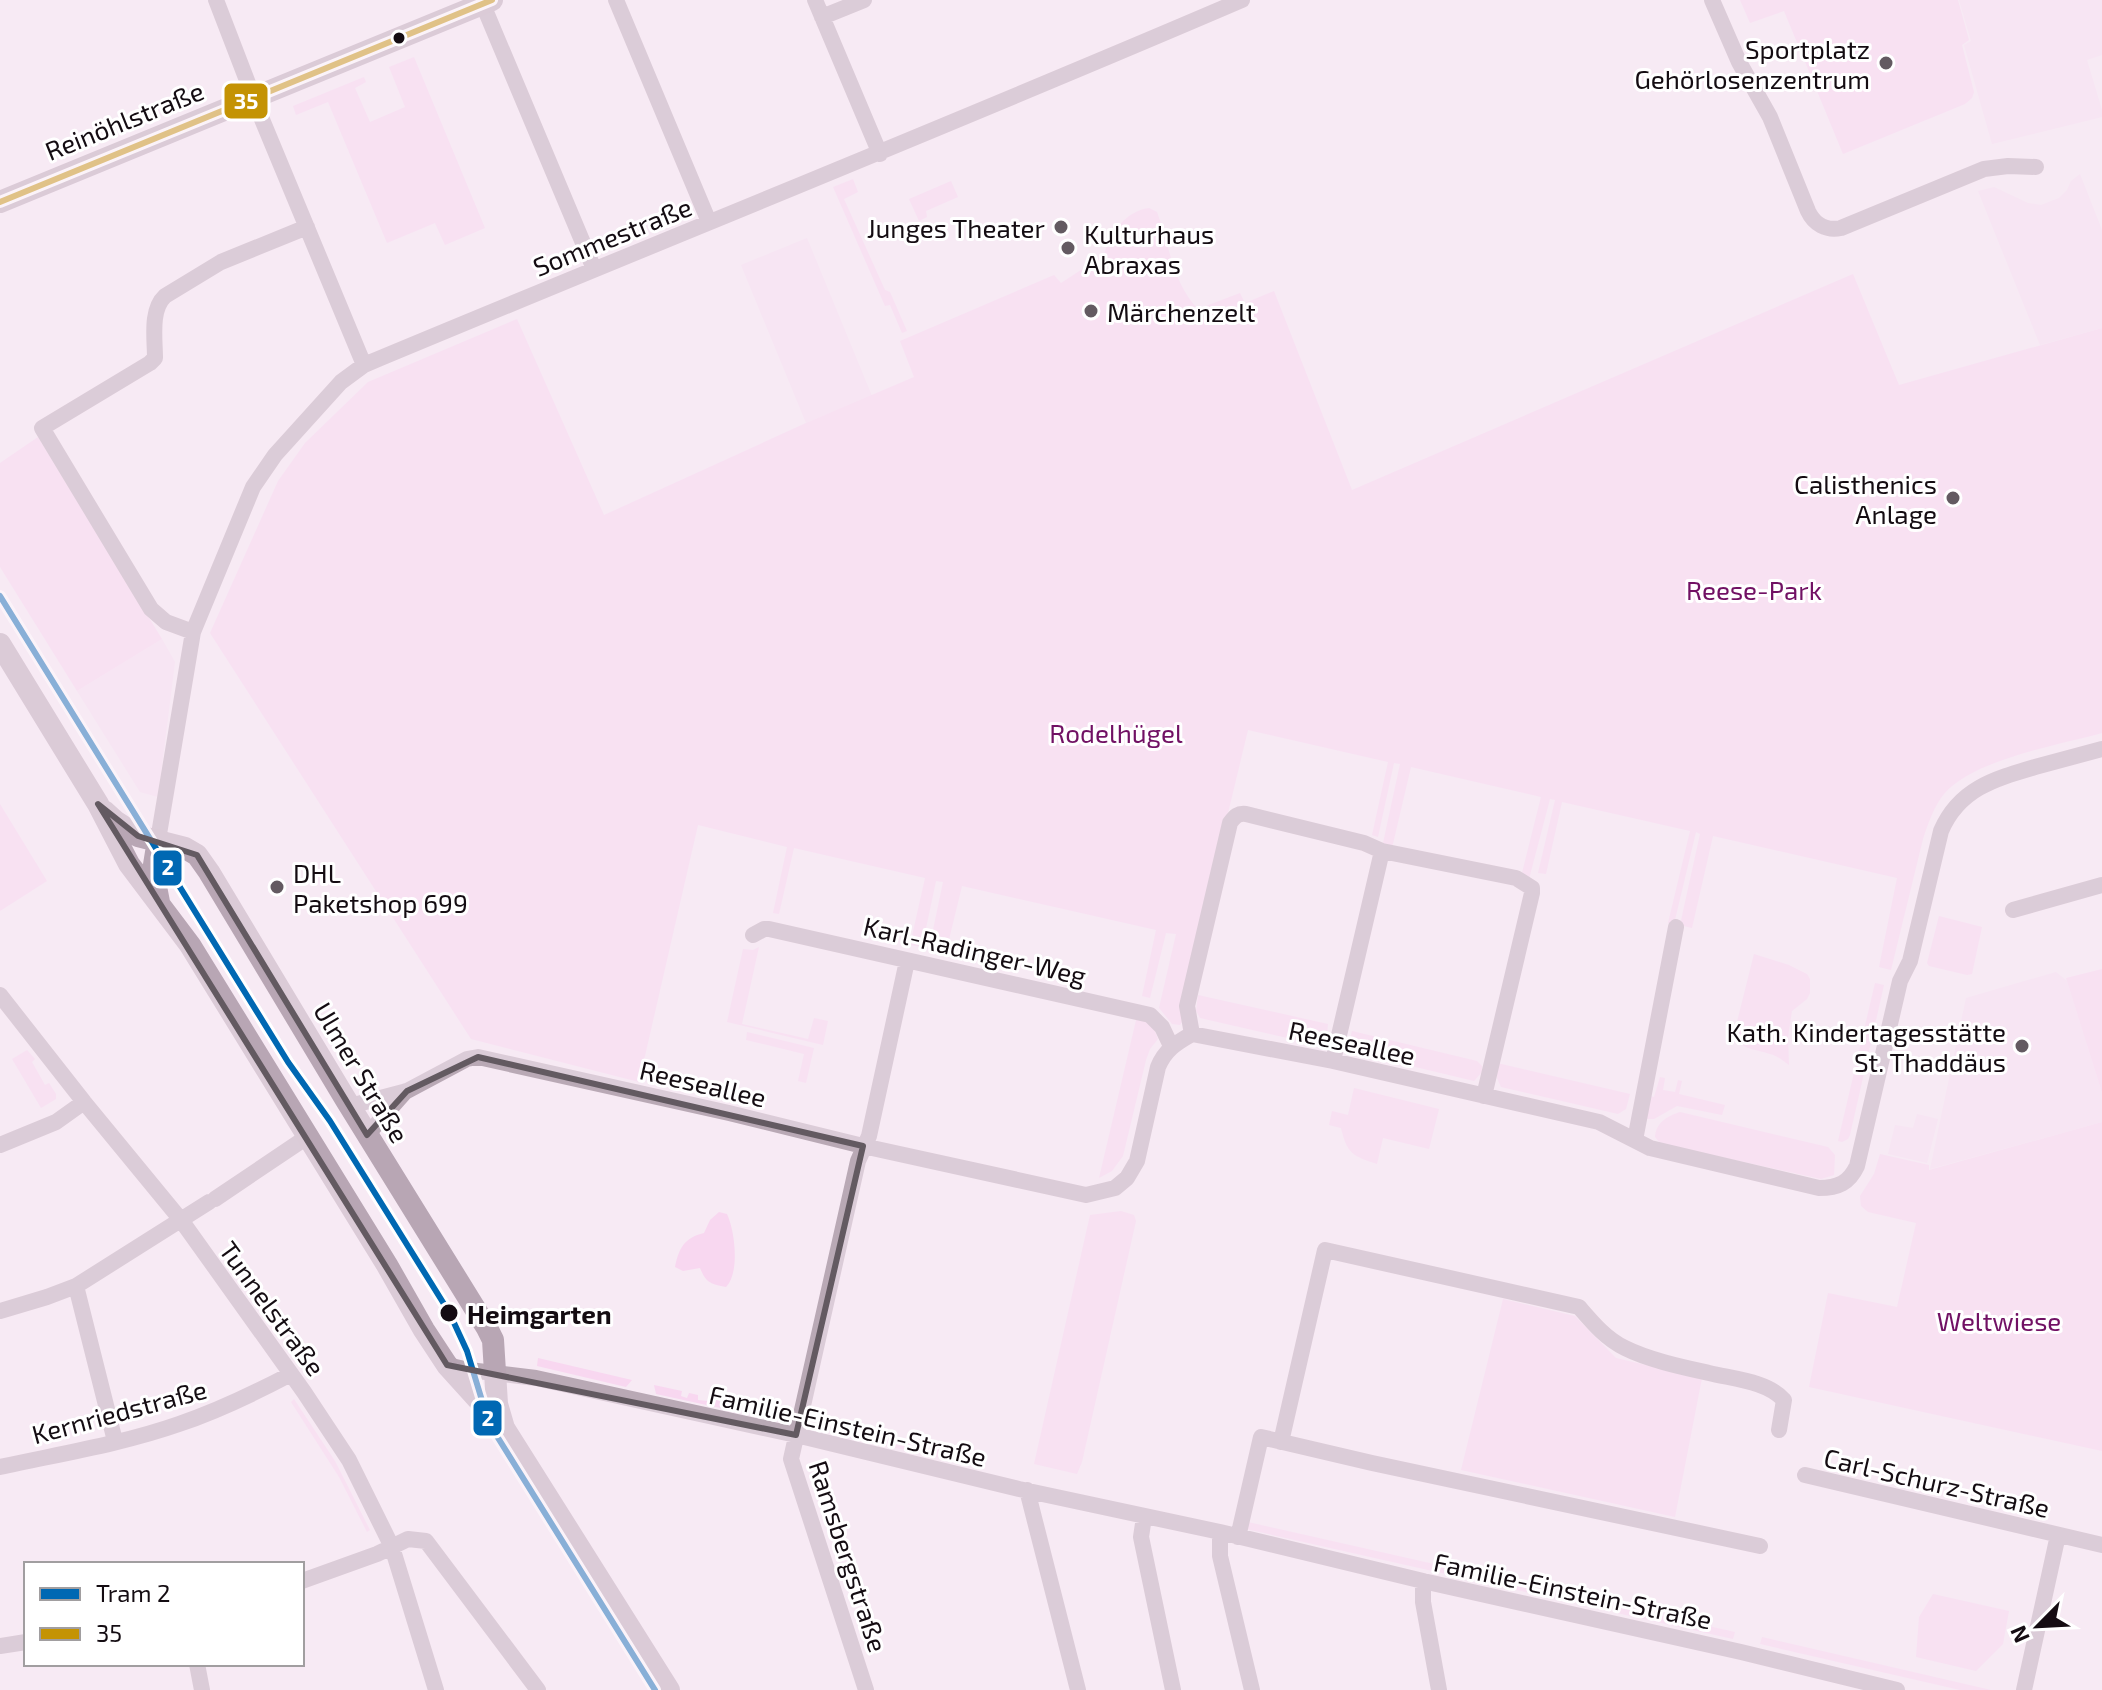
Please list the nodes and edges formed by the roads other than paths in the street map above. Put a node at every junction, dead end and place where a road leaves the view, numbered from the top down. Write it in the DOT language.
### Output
graph roads {
  1 [pos="216,0"];
  2 [pos="616,0"];
  3 [pos="815,0"];
  4 [pos="864,0"];
  5 [pos="1242,0"];
  6 [pos="1712,0"];
  7 [pos="485,1"];
  8 [pos="822,17"];
  9 [pos="253,98"];
  10 [pos="880,154"];
  11 [pos="2036,167"];
  12 [pos="0,202"];
  13 [pos="709,222"];
  14 [pos="307,227"];
  15 [pos="594,269"];
  16 [pos="364,365"];
  17 [pos="193,632"];
  18 [pos="0,644"];
  19 [pos="2102,749"];
  20 [pos="98,804"];
  21 [pos="158,840"];
  22 [pos="1382,851"];
  23 [pos="2102,885"];
  24 [pos="160,905"];
  25 [pos="2013,910"];
  26 [pos="1676,927"];
  27 [pos="753,935"];
  28 [pos="907,961"];
  29 [pos="0,995"];
  30 [pos="1192,1034"];
  31 [pos="1171,1046"];
  32 [pos="1333,1061"];
  33 [pos="407,1091"];
  34 [pos="1484,1096"];
  35 [pos="84,1102"];
  36 [pos="350,1106"];
  37 [pos="367,1135"];
  38 [pos="307,1137"];
  39 [pos="1635,1140"];
  40 [pos="0,1145"];
  41 [pos="863,1146"];
  42 [pos="181,1220"];
  43 [pos="76,1286"];
  44 [pos="0,1311"];
  45 [pos="447,1365"];
  46 [pos="495,1373"];
  47 [pos="291,1374"];
  48 [pos="504,1428"];
  49 [pos="1779,1430"];
  50 [pos="796,1435"];
  51 [pos="115,1441"];
  52 [pos="1281,1442"];
  53 [pos="0,1467"];
  54 [pos="1805,1475"];
  55 [pos="1027,1490"];
  56 [pos="1144,1517"];
  57 [pos="1220,1532"];
  58 [pos="2058,1535"];
  59 [pos="1238,1537"];
  60 [pos="2102,1545"];
  61 [pos="1760,1546"];
  62 [pos="392,1547"];
  63 [pos="304,1580"];
  64 [pos="1423,1581"];
  65 [pos="24,1642"];
  66 [pos="0,1646"];
  67 [pos="197,1666"];
  68 [pos="1889,1689"];
  69 [pos="202,1690"];
  70 [pos="436,1690"];
  71 [pos="538,1690"];
  72 [pos="669,1690"];
  73 [pos="866,1690"];
  74 [pos="1078,1690"];
  75 [pos="1173,1690"];
  76 [pos="1252,1690"];
  77 [pos="1439,1690"];
  78 [pos="2024,1690"];
  1 -- 9 [label="street"];
  2 -- 13 [label="street"];
  3 -- 8 [label="street"];
  4 -- 8 [label="street"];
  5 -- 10 [label="street, Sommestraße"];
  6 -- 11 [label="street"];
  7 -- 9 [label="street, Reinöhlstraße"];
  7 -- 15 [label="street"];
  8 -- 10 [label="street"];
  9 -- 12 [label="street, Reinöhlstraße"];
  9 -- 14 [label="street"];
  10 -- 13 [label="street, Sommestraße"];
  13 -- 15 [label="street, Sommestraße"];
  14 -- 16 [label="street"];
  14 -- 17 [label="street"];
  15 -- 16 [label="street, Sommestraße"];
  16 -- 17 [label="street, Sommestraße"];
  17 -- 21 [label="street, Sommestraße"];
  18 -- 20 [label="street, Ulmer Straße"];
  19 -- 39 [label="street, Reeseallee"];
  20 -- 21 [label="street, Ulmer Straße"];
  20 -- 24 [label="street, Ulmer Straße"];
  21 -- 24 [label="street"];
  21 -- 36 [label="street, Ulmer Straße"];
  22 -- 30 [label="street"];
  22 -- 32 [label="street"];
  22 -- 34 [label="street"];
  23 -- 25 [label="street"];
  24 -- 38 [label="street, Ulmer Straße"];
  26 -- 39 [label="street"];
  27 -- 28 [label="street, Karl-Radinger-Weg"];
  28 -- 31 [label="street, Karl-Radinger-Weg"];
  28 -- 41 [label="street, Ramsbergstraße"];
  29 -- 35 [label="street, Tunnelstraße"];
  30 -- 31 [label="street"];
  30 -- 32 [label="street, Reeseallee"];
  31 -- 41 [label="street, Reeseallee"];
  32 -- 34 [label="street, Reeseallee"];
  33 -- 36 [label="street, Reeseallee"];
  33 -- 37 [label="street, Reeseallee"];
  33 -- 41 [label="street, Reeseallee"];
  34 -- 39 [label="street, Reeseallee"];
  35 -- 40 [label="street"];
  35 -- 42 [label="street, Tunnelstraße"];
  36 -- 37 [label="street, Ulmer Straße"];
  37 -- 46 [label="street, Ulmer Straße"];
  38 -- 42 [label="street"];
  38 -- 45 [label="street, Ulmer Straße"];
  41 -- 50 [label="street, Ramsbergstraße"];
  42 -- 43 [label="street"];
  42 -- 47 [label="street, Tunnelstraße"];
  43 -- 44 [label="street"];
  43 -- 51 [label="street"];
  45 -- 46 [label="street, Familie-Einstein-Straße"];
  45 -- 48 [label="street, Ulmer Straße"];
  46 -- 48 [label="street, Ulmer Straße"];
  46 -- 50 [label="street, Familie-Einstein-Straße"];
  47 -- 51 [label="street, Kernriedstraße"];
  47 -- 62 [label="street, Tunnelstraße"];
  48 -- 72 [label="street, Ulmer Straße"];
  49 -- 52 [label="street"];
  50 -- 55 [label="street, Familie-Einstein-Straße"];
  50 -- 73 [label="street, Ramsbergstraße"];
  51 -- 53 [label="street, Kernriedstraße"];
  52 -- 59 [label="street"];
  52 -- 61 [label="street"];
  54 -- 58 [label="street, Carl-Schurz-Straße"];
  55 -- 56 [label="street, Familie-Einstein-Straße"];
  55 -- 74 [label="street"];
  56 -- 57 [label="street, Familie-Einstein-Straße"];
  56 -- 75 [label="street"];
  57 -- 59 [label="street, Familie-Einstein-Straße"];
  57 -- 76 [label="street"];
  58 -- 60 [label="street, Carl-Schurz-Straße"];
  58 -- 78 [label="street, Carl-Schurz-Straße"];
  59 -- 64 [label="street, Familie-Einstein-Straße"];
  62 -- 63 [label="street"];
  62 -- 70 [label="street, Tunnelstraße"];
  62 -- 71 [label="street"];
  64 -- 68 [label="street, Familie-Einstein-Straße"];
  64 -- 77 [label="street"];
  65 -- 66 [label="street"];
  67 -- 69 [label="street"];
}
